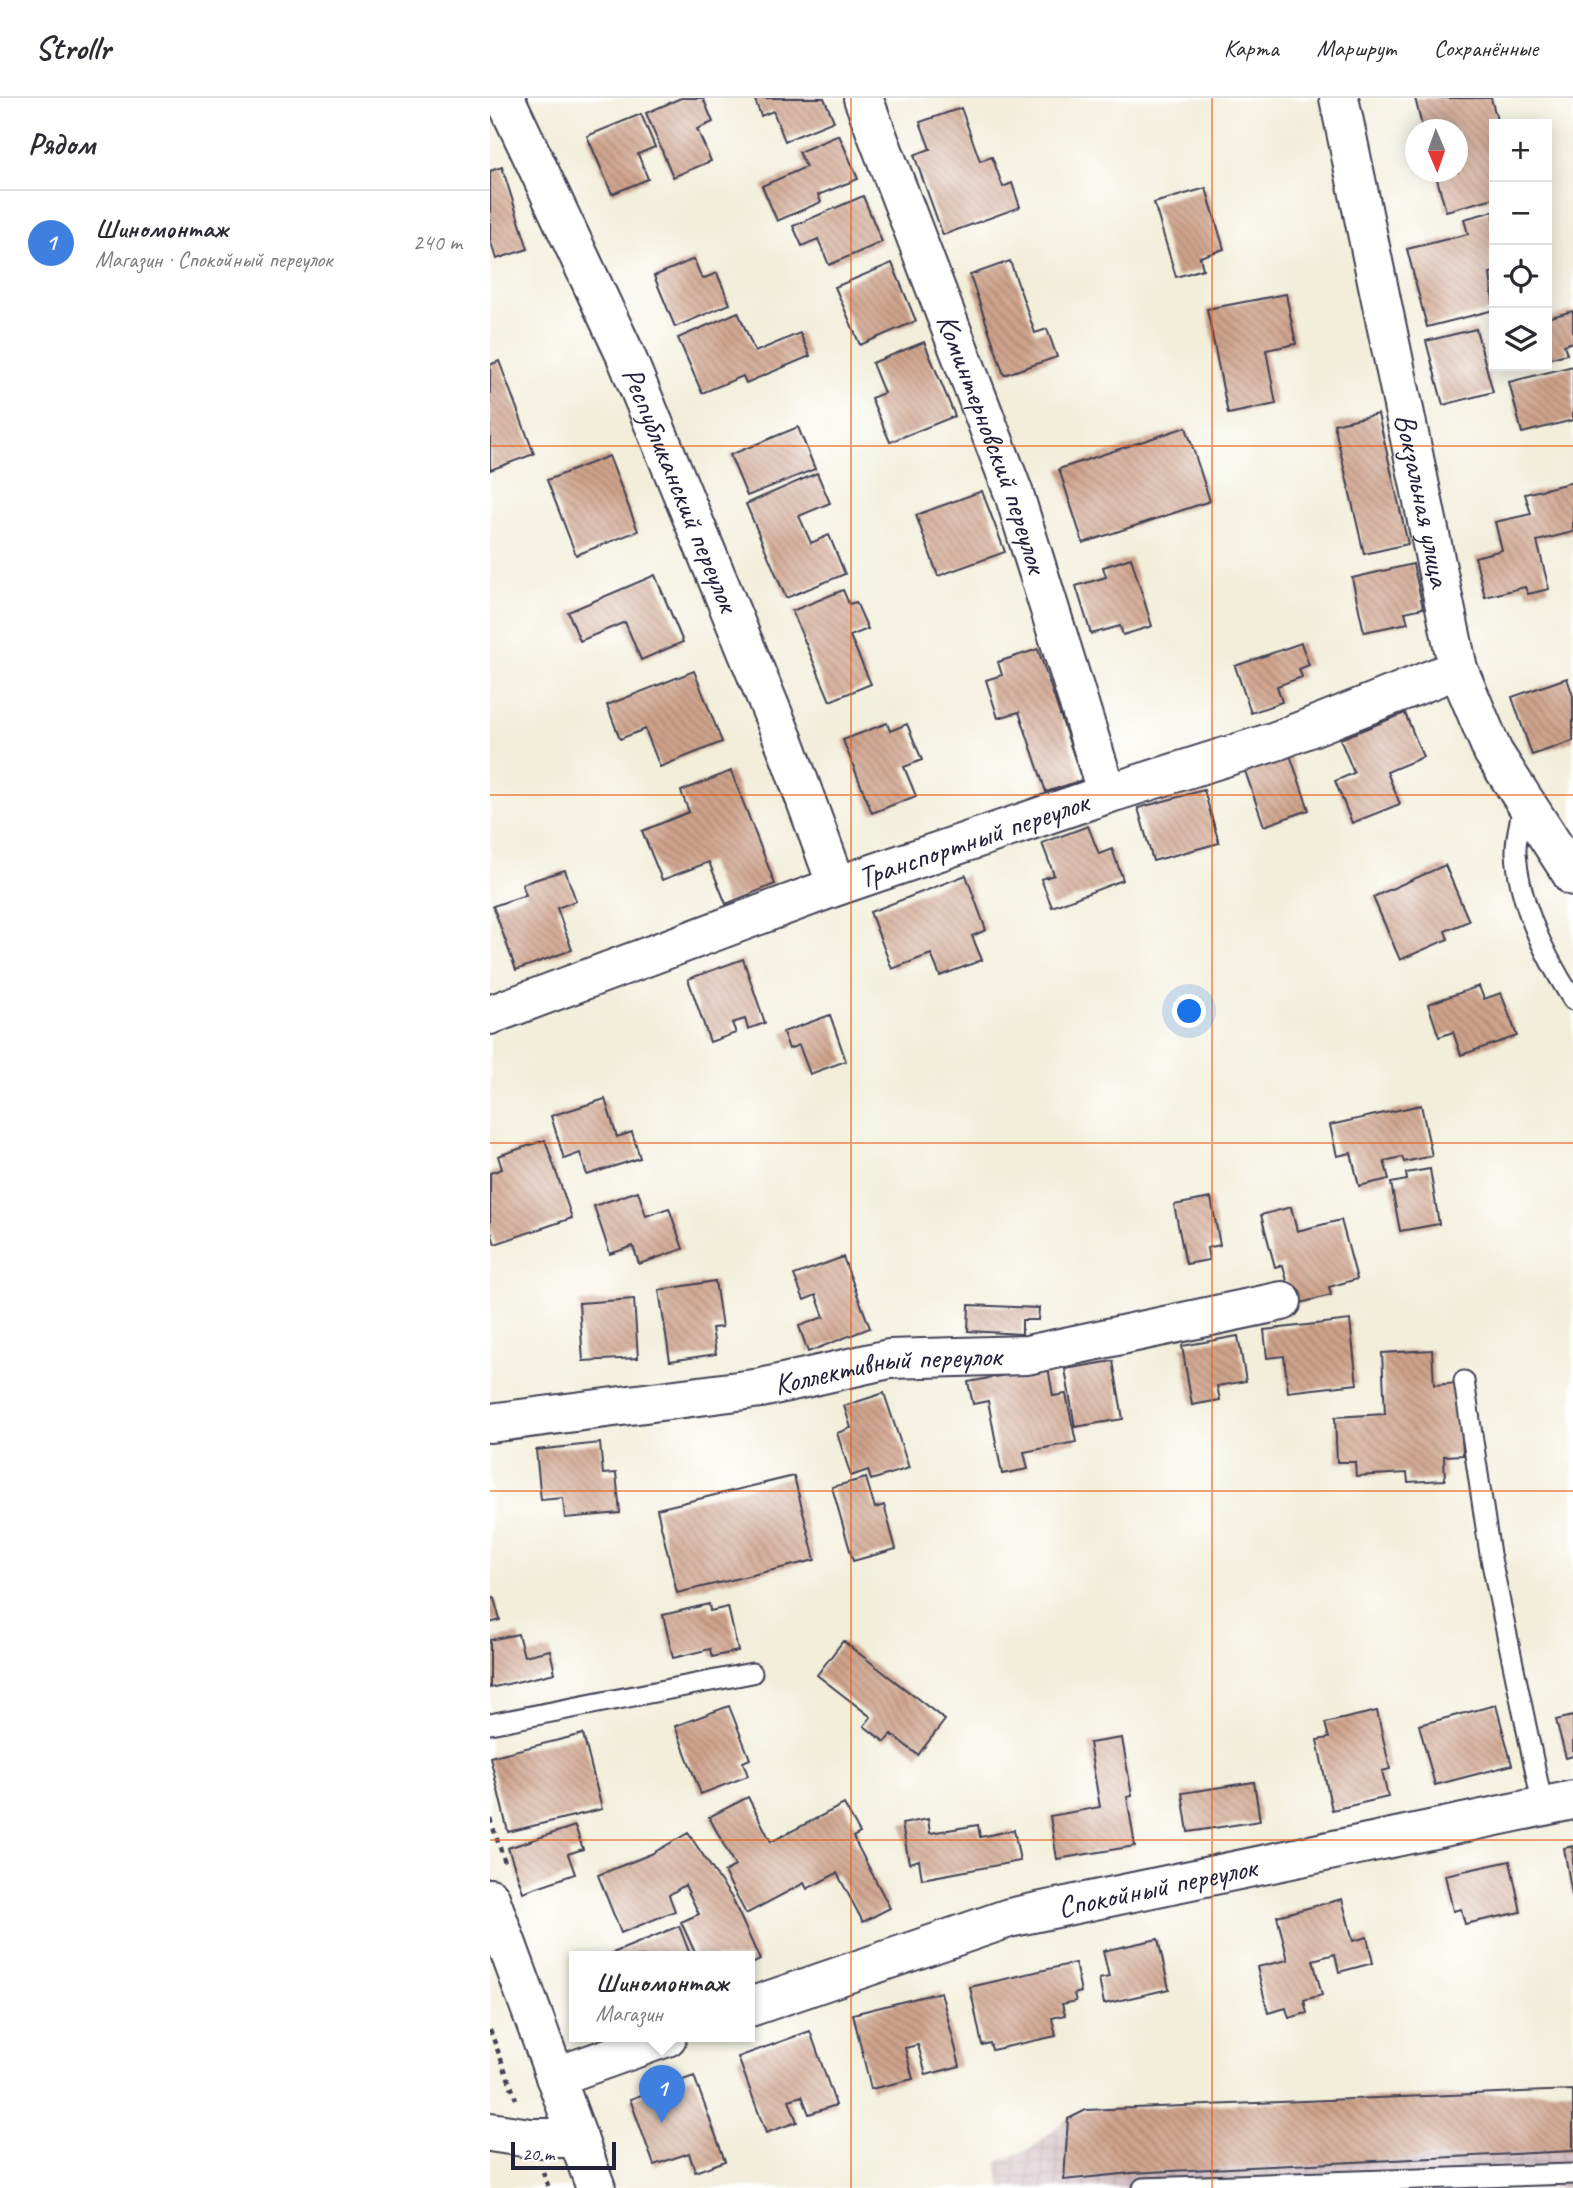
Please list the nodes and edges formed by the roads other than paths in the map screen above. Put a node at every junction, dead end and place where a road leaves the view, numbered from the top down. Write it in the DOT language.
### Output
graph roads {
  1 [pos="505,98"];
  2 [pos="863,98"];
  3 [pos="1339,98"];
  4 [pos="1458,669"];
  5 [pos="1107,793"];
  6 [pos="1524,800"];
  7 [pos="1573,876"];
  8 [pos="837,886"];
  9 [pos="1573,1000"];
  10 [pos="490,1015"];
  11 [pos="1282,1301"];
  12 [pos="1464,1381"];
  13 [pos="490,1423"];
  14 [pos="752,1673"];
  15 [pos="490,1724"];
  16 [pos="1558,1803"];
  17 [pos="490,1898"];
  18 [pos="755,2005"];
  19 [pos="653,2042"];
  20 [pos="555,2077"];
  21 [pos="490,2132"];
  22 [pos="578,2138"];
  23 [pos="1573,2174"];
  24 [pos="1478,2182"];
  25 [pos="1356,2183"];
  26 [pos="1234,2186"];
  27 [pos="597,2188"];
  28 [pos="1143,2188"];
  1 -- 8 [label="street, Республиканский переулок"];
  2 -- 5 [label="street, Коминтерновский переулок"];
  3 -- 4 [label="street, Вокзальная улица"];
  4 -- 5 [label="street, Транспортный переулок"];
  4 -- 6 [label="street, Вокзальная улица"];
  5 -- 8 [label="street, Транспортный переулок"];
  6 -- 7 [label="street, Вокзальная улица"];
  6 -- 9 [label="lane"];
  8 -- 10 [label="street, Транспортный переулок"];
  11 -- 13 [label="street, Коллективный переулок"];
  12 -- 16 [label="lane"];
  14 -- 15 [label="lane"];
  16 -- 18 [label="street, Спокойный переулок"];
  17 -- 20 [label="street"];
  19 -- 20 [label="street"];
  20 -- 22 [label="street"];
  21 -- 22 [label="street"];
  22 -- 27 [label="street"];
  23 -- 24 [label="lane"];
  24 -- 25 [label="lane"];
  25 -- 26 [label="lane"];
  26 -- 28 [label="lane"];
}
